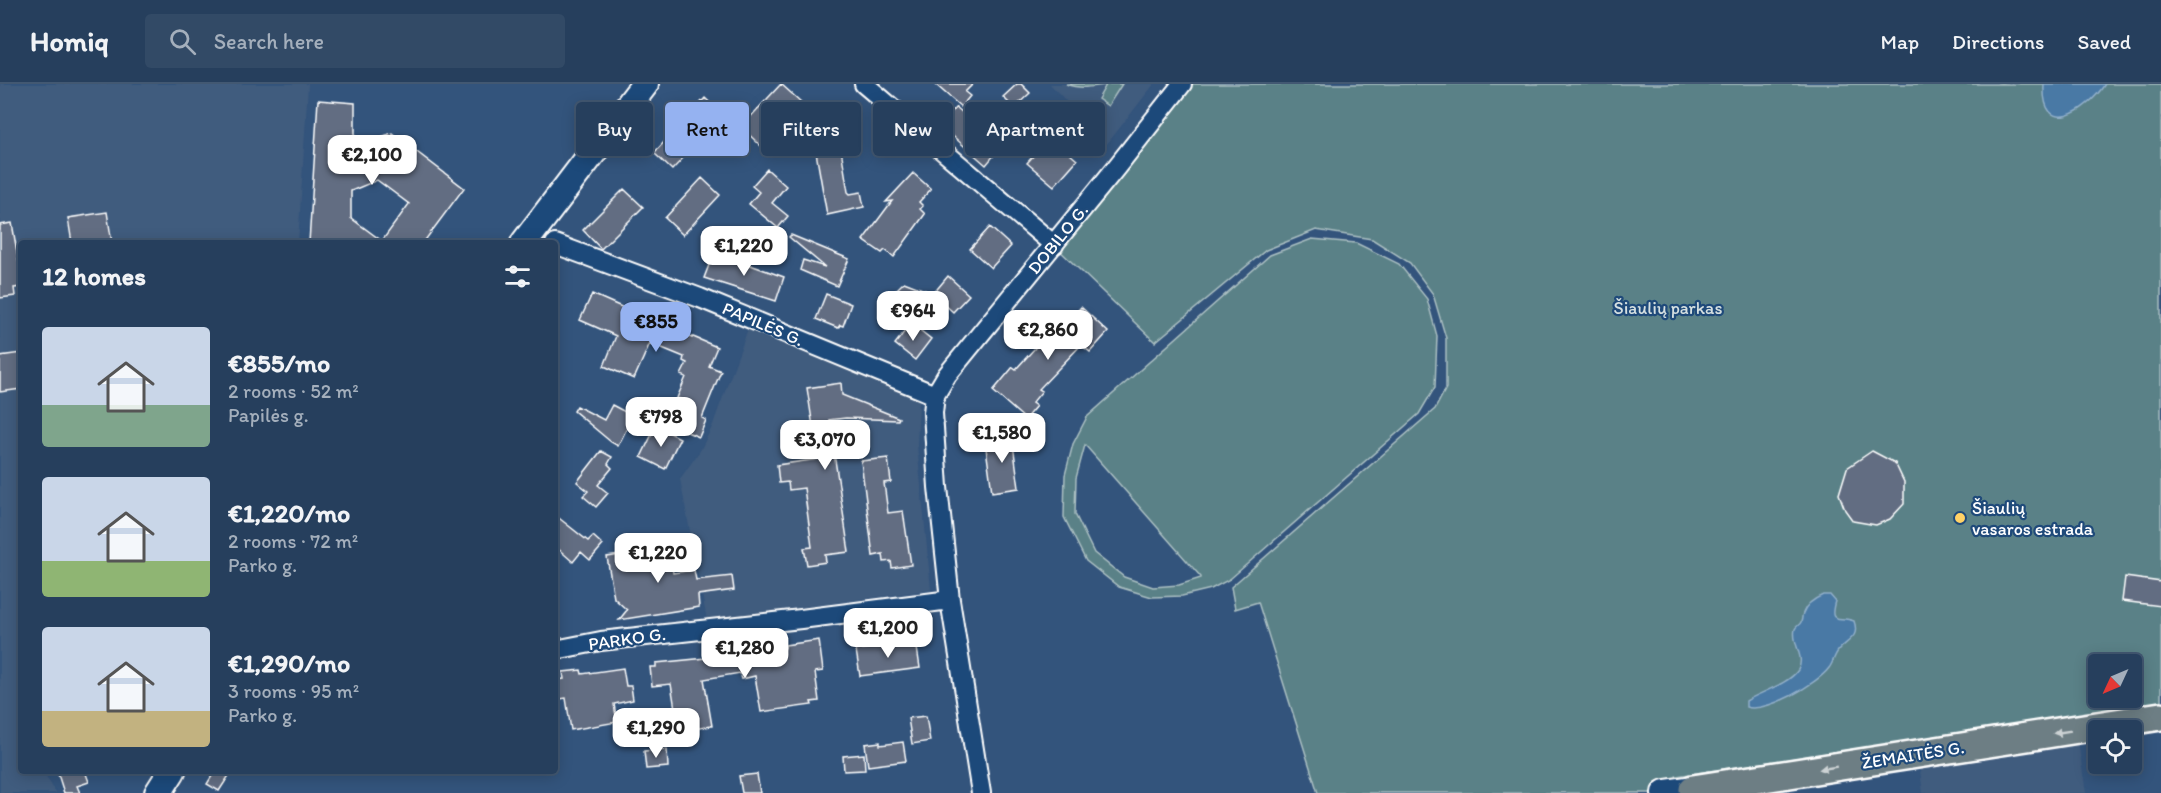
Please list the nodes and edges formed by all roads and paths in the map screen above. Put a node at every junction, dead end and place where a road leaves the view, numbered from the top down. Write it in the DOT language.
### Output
graph roads {
  1 [pos="645,84"];
  2 [pos="864,84"];
  3 [pos="1182,84"];
  4 [pos="542,240"];
  5 [pos="1054,245"];
  6 [pos="558,246"];
  7 [pos="935,395"];
  8 [pos="950,600"];
  9 [pos="558,650"];
  10 [pos="2161,716"];
  11 [pos="170,774"];
  12 [pos="1693,791"];
  13 [pos="158,793"];
  14 [pos="981,793"];
  15 [pos="1665,793"];
  1 -- 4 [label="main road"];
  2 -- 5 [label="street"];
  3 -- 5 [label="street, DOBILO G."];
  5 -- 7 [label="street, DOBILO G."];
  6 -- 7 [label="street, PAPILĖS G."];
  7 -- 8 [label="street"];
  8 -- 9 [label="street, PARKO G."];
  8 -- 14 [label="street"];
  10 -- 12 [label="main road, ŽEMAITĖS G., one-way"];
  11 -- 13 [label="main road"];
  12 -- 15 [label="main road, ŽEMAITĖS G."];
}
